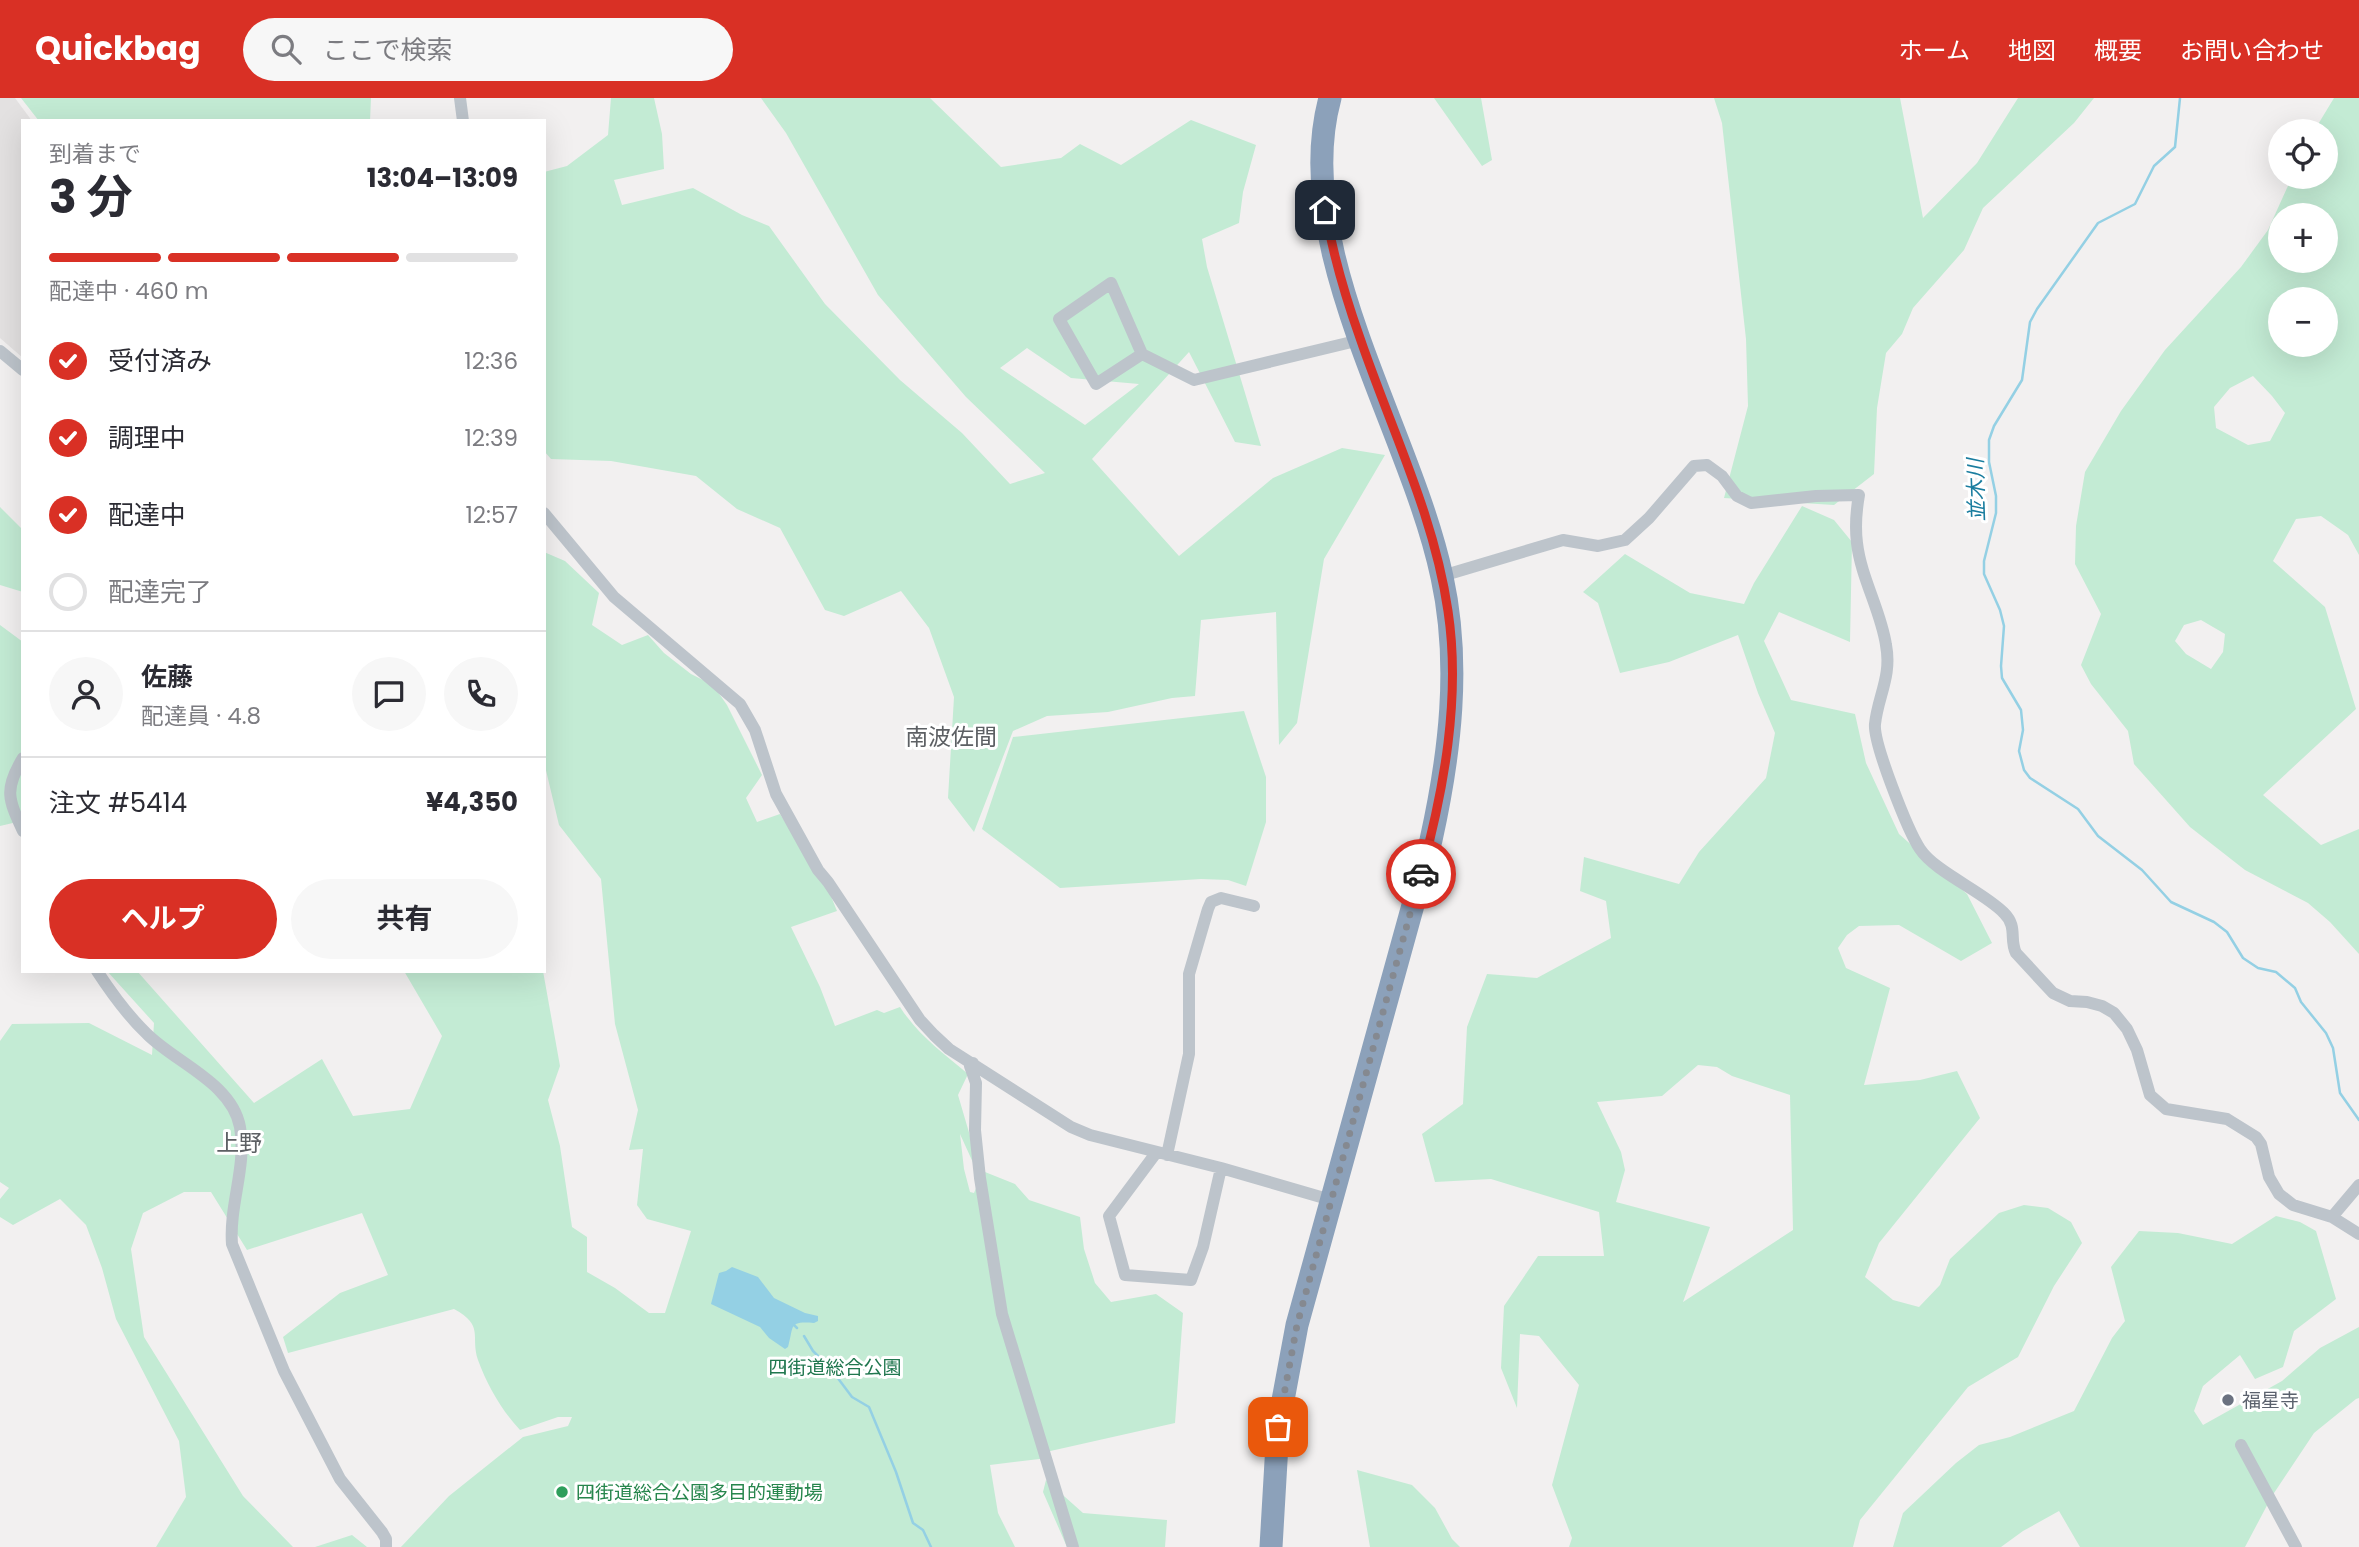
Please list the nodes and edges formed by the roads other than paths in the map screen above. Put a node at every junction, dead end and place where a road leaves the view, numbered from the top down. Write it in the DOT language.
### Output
graph roads {
  1 [pos="460,98"];
  2 [pos="1327,101"];
  3 [pos="463,119"];
  4 [pos="1360,340"];
  5 [pos="0,351"];
  6 [pos="1142,354"];
  7 [pos="21,368"];
  8 [pos="546,515"];
  9 [pos="1442,576"];
  10 [pos="21,761"];
  11 [pos="21,827"];
  12 [pos="1254,906"];
  13 [pos="98,973"];
  14 [pos="973,1063"];
  15 [pos="1161,1154"];
  16 [pos="1221,1168"];
  17 [pos="2359,1185"];
  18 [pos="1331,1200"];
  19 [pos="2332,1217"];
  20 [pos="2359,1234"];
  21 [pos="2241,1445"];
  22 [pos="386,1547"];
  23 [pos="1073,1547"];
  24 [pos="1271,1547"];
  25 [pos="2297,1547"];
  1 -- 3 [label="street"];
  2 -- 4 [label="highway"];
  4 -- 6 [label="street"];
  4 -- 9 [label="highway"];
  5 -- 7 [label="street"];
  6 -- 6 [label="street"];
  8 -- 14 [label="street"];
  9 -- 18 [label="highway"];
  9 -- 19 [label="street"];
  10 -- 11 [label="street"];
  12 -- 15 [label="street"];
  13 -- 22 [label="street"];
  14 -- 15 [label="street"];
  14 -- 23 [label="street"];
  15 -- 16 [label="street"];
  15 -- 16 [label="street"];
  16 -- 18 [label="street"];
  17 -- 19 [label="street"];
  18 -- 24 [label="highway"];
  19 -- 20 [label="street"];
  21 -- 25 [label="street"];
}
